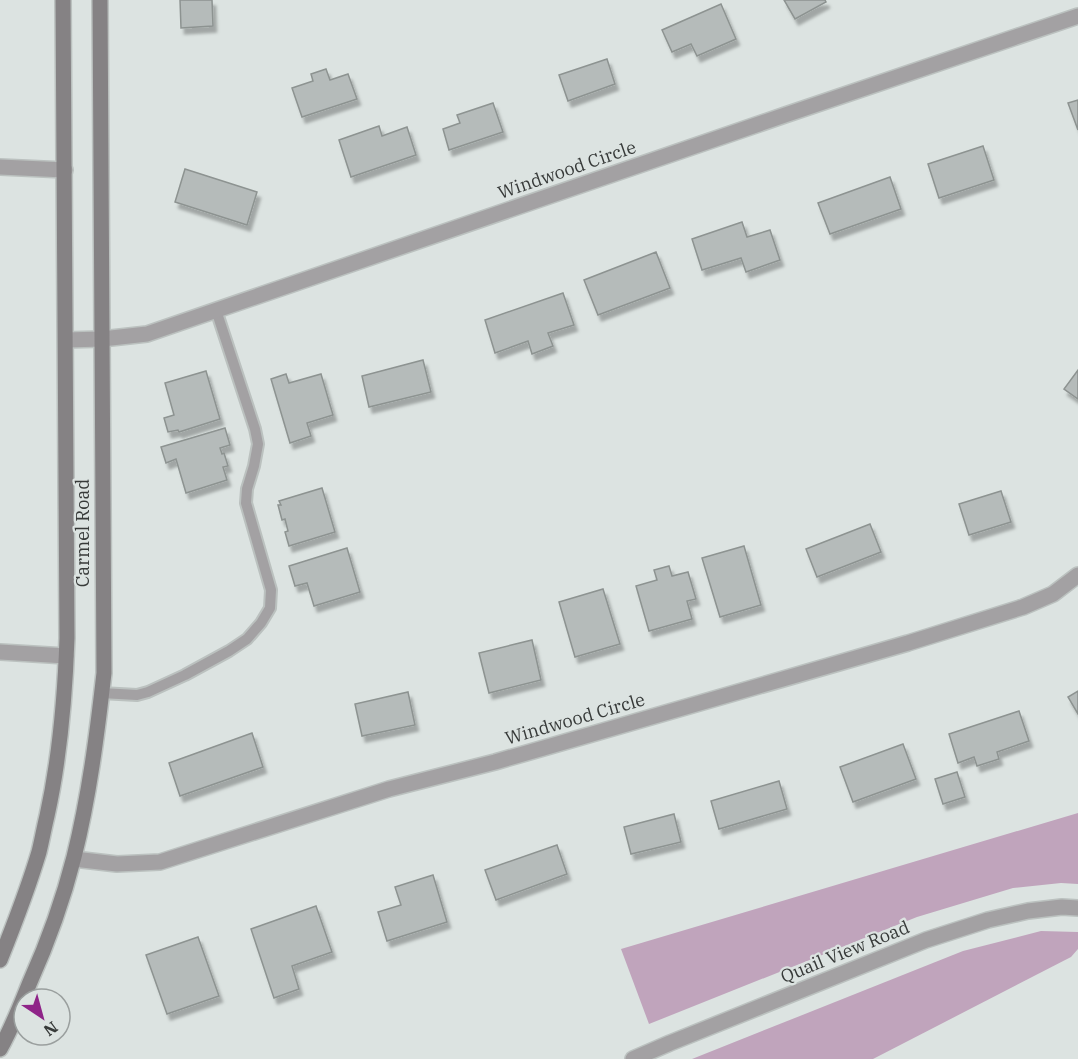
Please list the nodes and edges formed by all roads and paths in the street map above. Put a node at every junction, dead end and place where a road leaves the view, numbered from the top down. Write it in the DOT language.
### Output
graph roads {
  1 [pos="63,0"];
  2 [pos="100,0"];
  3 [pos="1078,16"];
  4 [pos="0,167"];
  5 [pos="65,170"];
  6 [pos="216,310"];
  7 [pos="102,339"];
  8 [pos="66,340"];
  9 [pos="1078,575"];
  10 [pos="0,652"];
  11 [pos="66,656"];
  12 [pos="102,693"];
  13 [pos="74,859"];
  14 [pos="1078,908"];
  15 [pos="0,960"];
  16 [pos="0,1049"];
  17 [pos="633,1059"];
  1 -- 5 [label="main road, Carmel Road"];
  2 -- 7 [label="main road, Carmel Road"];
  3 -- 6 [label="street, Windwood Circle"];
  4 -- 5 [label="street"];
  5 -- 8 [label="main road, Carmel Road"];
  6 -- 7 [label="street, Windwood Circle"];
  6 -- 12 [label="lane"];
  7 -- 8 [label="street, Windwood Circle"];
  7 -- 12 [label="main road, Carmel Road"];
  8 -- 11 [label="main road, Carmel Road"];
  9 -- 13 [label="street, Windwood Circle"];
  10 -- 11 [label="street"];
  11 -- 15 [label="main road, Carmel Road"];
  12 -- 13 [label="main road, Carmel Road"];
  13 -- 16 [label="main road, Carmel Road"];
  14 -- 17 [label="street, Quail View Road"];
}
